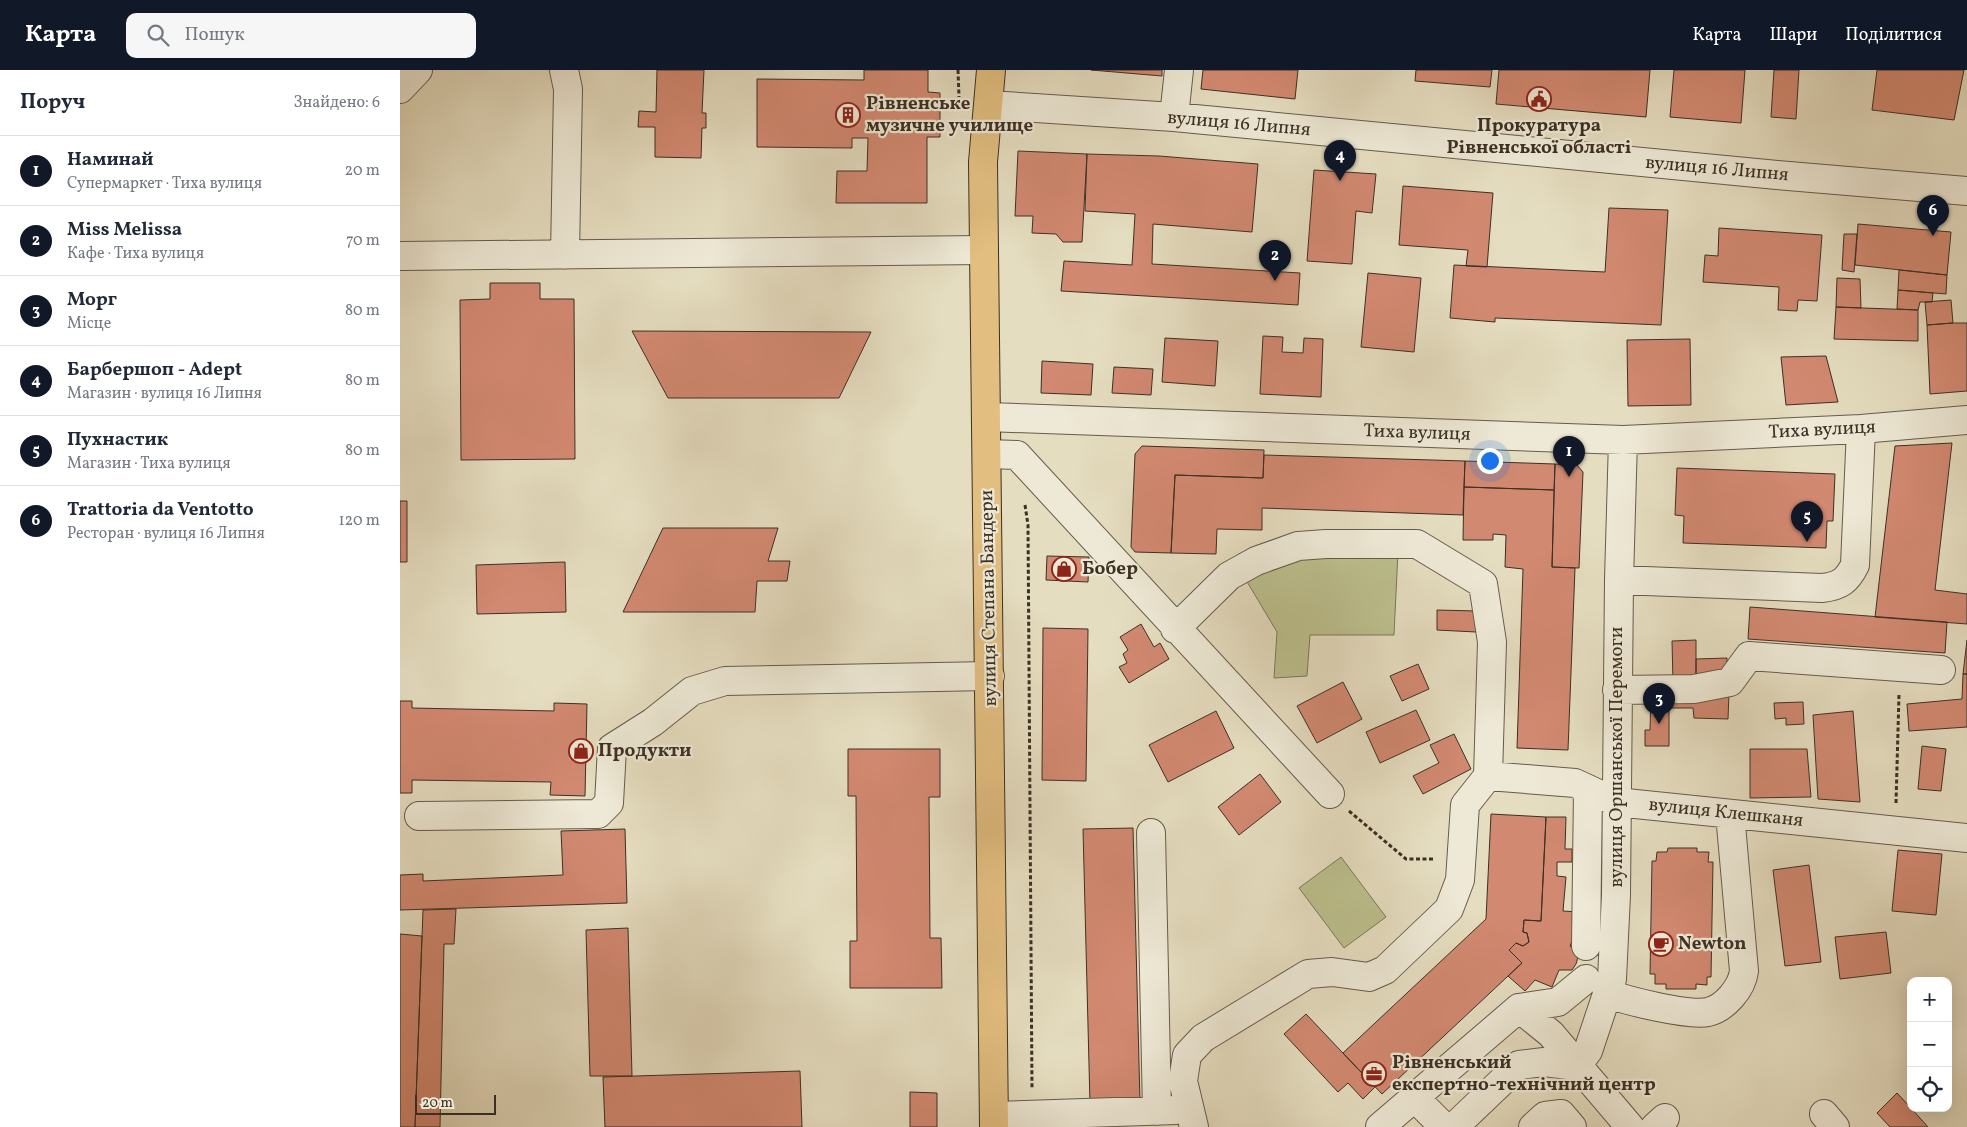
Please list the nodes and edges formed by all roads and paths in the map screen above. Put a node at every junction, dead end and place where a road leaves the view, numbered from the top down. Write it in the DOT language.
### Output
graph roads {
  1 [pos="418,70"];
  2 [pos="564,70"];
  3 [pos="991,70"];
  4 [pos="1179,70"];
  5 [pos="400,89"];
  6 [pos="989,105"];
  7 [pos="1174,117"];
  8 [pos="1967,191"];
  9 [pos="984,250"];
  10 [pos="565,255"];
  11 [pos="400,256"];
  12 [pos="987,418"];
  13 [pos="1967,420"];
  14 [pos="1861,429"];
  15 [pos="1623,440"];
  16 [pos="988,454"];
  17 [pos="1024,498"];
  18 [pos="1618,580"];
  19 [pos="1175,628"];
  20 [pos="1900,667"];
  21 [pos="1941,670"];
  22 [pos="990,676"];
  23 [pos="1617,690"];
  24 [pos="1488,776"];
  25 [pos="1588,789"];
  26 [pos="1330,794"];
  27 [pos="1616,802"];
  28 [pos="1730,814"];
  29 [pos="419,816"];
  30 [pos="1895,831"];
  31 [pos="1151,833"];
  32 [pos="1967,838"];
  33 [pos="1460,860"];
  34 [pos="1586,946"];
  35 [pos="1586,979"];
  36 [pos="1609,994"];
  37 [pos="1519,1008"];
  38 [pos="1577,1066"];
  39 [pos="1415,1098"];
  40 [pos="1157,1111"];
  41 [pos="1032,1115"];
  42 [pos="1192,1118"];
  43 [pos="994,1122"];
  44 [pos="1380,1127"];
  45 [pos="1444,1127"];
  46 [pos="1454,1127"];
  47 [pos="1533,1127"];
  48 [pos="1572,1127"];
  49 [pos="1630,1127"];
  1 -- 5 [label="street"];
  2 -- 10 [label="street"];
  3 -- 6 [label="main road, вулиця Степана Бандери"];
  4 -- 7 [label="street"];
  6 -- 7 [label="street, вулиця 16 Липня"];
  6 -- 9 [label="main road, вулиця Степана Бандери"];
  7 -- 8 [label="street, вулиця 16 Липня"];
  9 -- 10 [label="street"];
  9 -- 12 [label="main road, вулиця Степана Бандери"];
  10 -- 11 [label="street"];
  12 -- 15 [label="street, Тиха вулиця"];
  12 -- 16 [label="main road, вулиця Степана Бандери"];
  13 -- 14 [label="street, Тиха вулиця"];
  14 -- 15 [label="street, Тиха вулиця"];
  14 -- 18 [label="street"];
  15 -- 18 [label="street, вулиця Оршанської Перемоги"];
  16 -- 19 [label="street"];
  16 -- 22 [label="main road, вулиця Степана Бандери"];
  17 -- 41 [label="path"];
  18 -- 23 [label="street, вулиця Оршанської Перемоги"];
  19 -- 24 [label="street"];
  19 -- 26 [label="street"];
  20 -- 21 [label="street"];
  20 -- 23 [label="street"];
  20 -- 30 [label="path"];
  22 -- 29 [label="street"];
  22 -- 43 [label="main road, вулиця Степана Бандери"];
  23 -- 27 [label="street, вулиця Оршанської Перемоги"];
  24 -- 25 [label="street, вулиця Клешканя"];
  24 -- 33 [label="street"];
  25 -- 27 [label="street, вулиця Клешканя"];
  25 -- 34 [label="street"];
  26 -- 33 [label="path"];
  27 -- 28 [label="street, вулиця Клешканя"];
  27 -- 36 [label="street, вулиця Оршанської Перемоги"];
  28 -- 30 [label="street, вулиця Клешканя"];
  28 -- 36 [label="street"];
  30 -- 32 [label="street, вулиця Клешканя"];
  31 -- 40 [label="street"];
  33 -- 42 [label="street"];
  35 -- 37 [label="street"];
  36 -- 38 [label="street, вулиця Оршанської Перемоги"];
  37 -- 38 [label="street"];
  37 -- 39 [label="street"];
  38 -- 46 [label="street"];
  38 -- 49 [label="street"];
  39 -- 44 [label="street"];
  39 -- 45 [label="street"];
  40 -- 41 [label="street"];
  40 -- 42 [label="street"];
  41 -- 43 [label="street"];
  47 -- 48 [label="street"];
}
